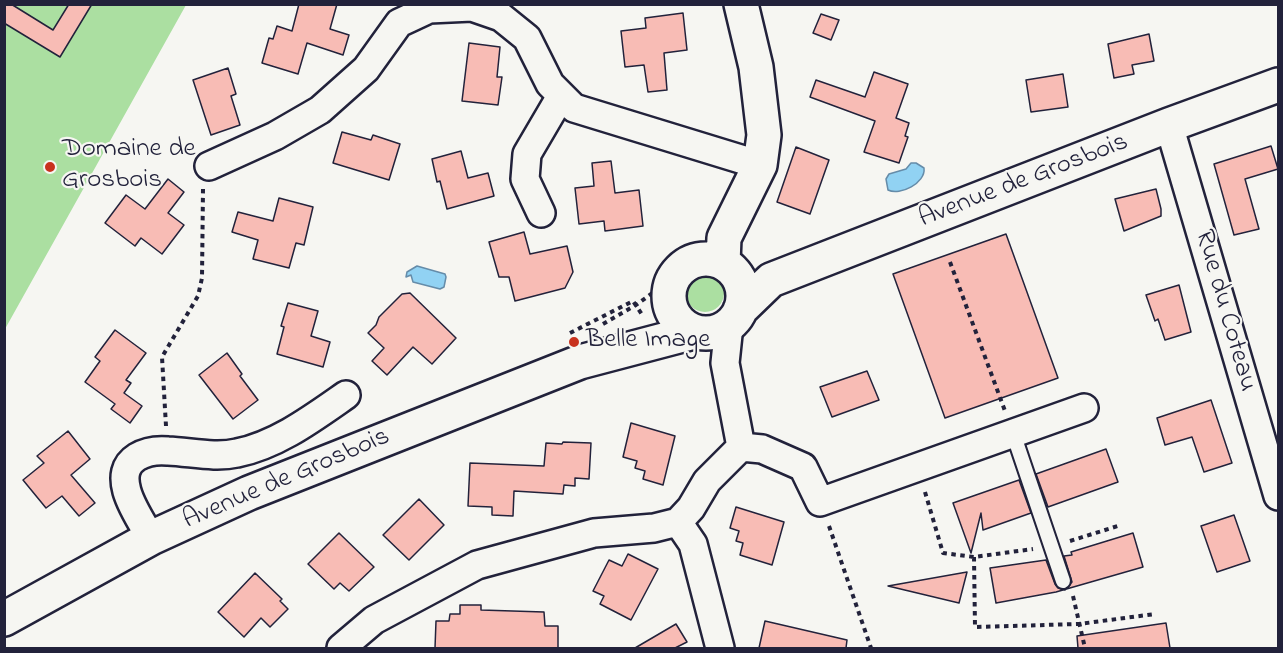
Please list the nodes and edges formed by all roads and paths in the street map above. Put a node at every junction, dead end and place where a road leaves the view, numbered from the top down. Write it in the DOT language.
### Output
graph roads {
  1 [pos="741,4"];
  2 [pos="412,10"];
  3 [pos="1278,85"];
  4 [pos="561,96"];
  5 [pos="1169,125"];
  6 [pos="751,162"];
  7 [pos="209,166"];
  8 [pos="541,213"];
  9 [pos="950,262"];
  10 [pos="688,263"];
  11 [pos="729,268"];
  12 [pos="771,280"];
  13 [pos="668,299"];
  14 [pos="718,325"];
  15 [pos="580,362"];
  16 [pos="346,395"];
  17 [pos="1083,408"];
  18 [pos="1013,433"];
  19 [pos="741,447"];
  20 [pos="166,451"];
  21 [pos="917,468"];
  22 [pos="1278,496"];
  23 [pos="820,502"];
  24 [pos="678,522"];
  25 [pos="1121,525"];
  26 [pos="151,538"];
  27 [pos="1052,546"];
  28 [pos="974,556"];
  29 [pos="1064,580"];
  30 [pos="1155,614"];
  31 [pos="4,619"];
  32 [pos="1079,624"];
  33 [pos="341,648"];
  34 [pos="720,648"];
  35 [pos="872,648"];
  36 [pos="1084,648"];
  1 -- 6 [label="street"];
  2 -- 4 [label="street"];
  2 -- 7 [label="street"];
  3 -- 5 [label="street, Avenue de Grosbois"];
  4 -- 6 [label="street"];
  4 -- 8 [label="street"];
  5 -- 12 [label="street, Avenue de Grosbois"];
  5 -- 22 [label="street, Rue du Coteau"];
  6 -- 10 [label="street"];
  6 -- 11 [label="street"];
  7 -- 20 [label="path"];
  9 -- 18 [label="path"];
  10 -- 11 [label="street"];
  10 -- 13 [label="street"];
  11 -- 12 [label="street"];
  11 -- 14 [label="street"];
  12 -- 14 [label="street, Avenue de Grosbois"];
  13 -- 14 [label="street"];
  13 -- 15 [label="street, Avenue de Grosbois"];
  14 -- 15 [label="street, Avenue de Grosbois"];
  14 -- 19 [label="street"];
  15 -- 26 [label="street, Avenue de Grosbois"];
  16 -- 20 [label="street"];
  17 -- 18 [label="street"];
  18 -- 21 [label="street"];
  18 -- 27 [label="lane"];
  19 -- 23 [label="street"];
  19 -- 24 [label="street"];
  20 -- 26 [label="street"];
  21 -- 23 [label="street"];
  21 -- 28 [label="path"];
  23 -- 35 [label="path"];
  24 -- 33 [label="street"];
  24 -- 34 [label="street"];
  25 -- 27 [label="path"];
  26 -- 31 [label="street, Avenue de Grosbois"];
  27 -- 28 [label="path"];
  27 -- 29 [label="lane"];
  28 -- 32 [label="path"];
  29 -- 32 [label="path"];
  30 -- 32 [label="path"];
  32 -- 36 [label="path"];
}
